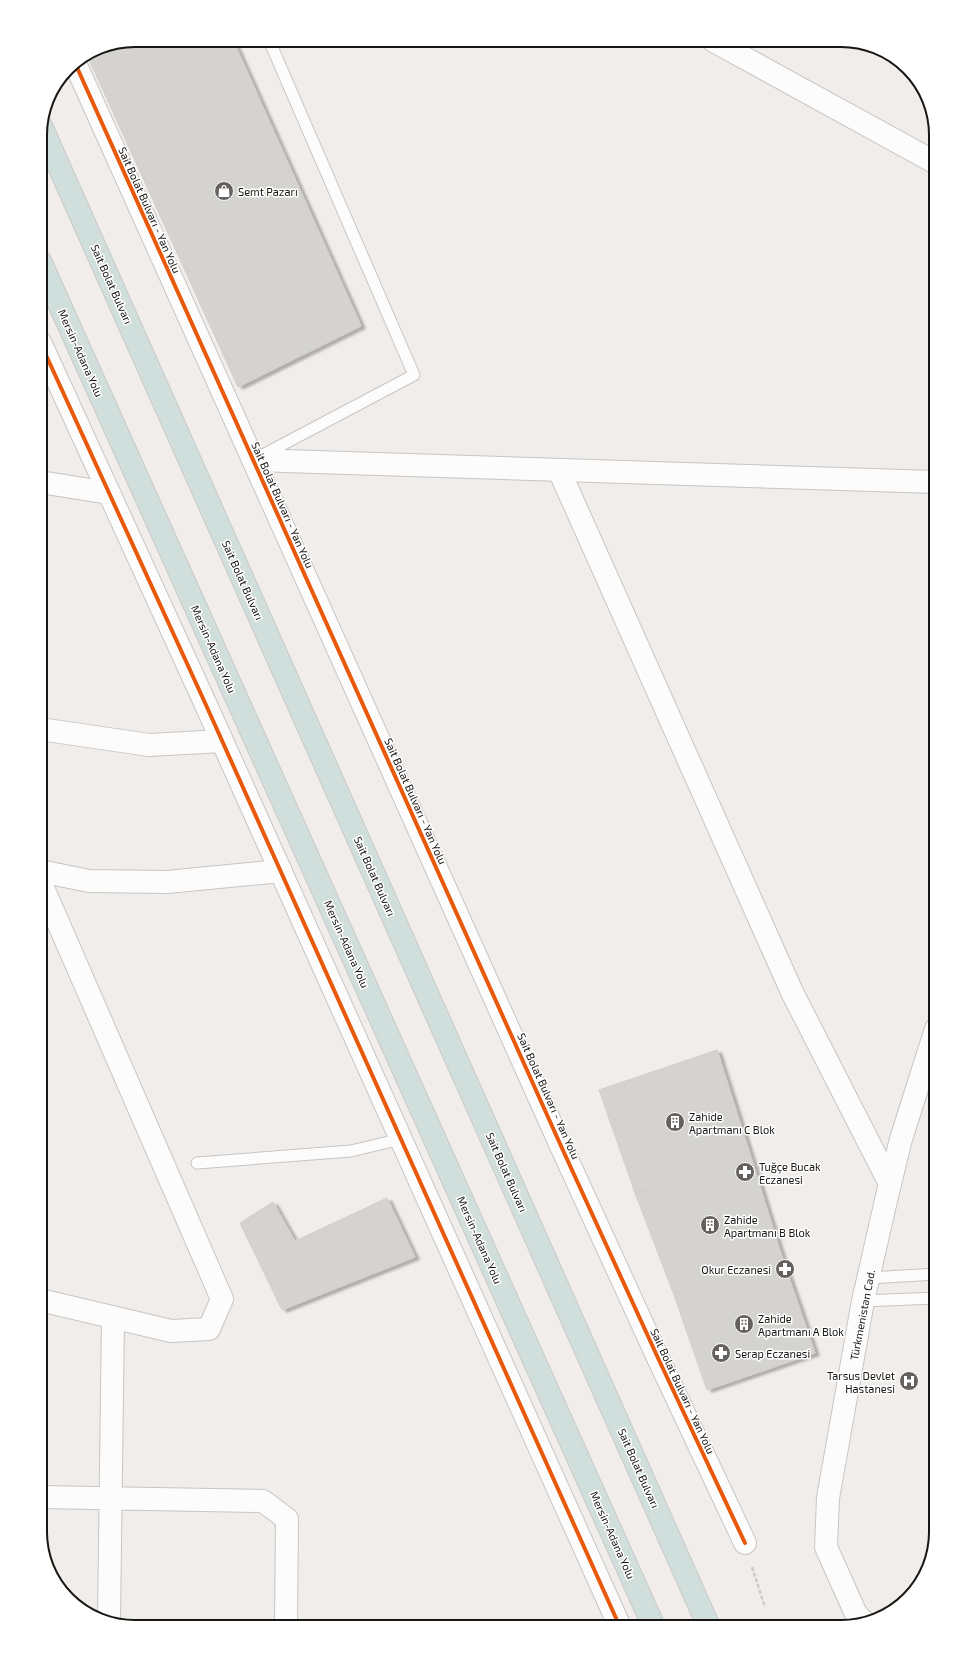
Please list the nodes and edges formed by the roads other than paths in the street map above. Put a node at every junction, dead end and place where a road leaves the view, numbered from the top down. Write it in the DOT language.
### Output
graph roads {
  1 [pos="272,47"];
  2 [pos="725,47"];
  3 [pos="78,69"];
  4 [pos="47,139"];
  5 [pos="929,159"];
  6 [pos="47,277"];
  7 [pos="47,357"];
  8 [pos="253,460"];
  9 [pos="560,470"];
  10 [pos="929,482"];
  11 [pos="47,483"];
  12 [pos="109,493"];
  13 [pos="47,730"];
  14 [pos="222,741"];
  15 [pos="281,871"];
  16 [pos="47,873"];
  17 [pos="47,897"];
  18 [pos="929,1051"];
  19 [pos="401,1139"];
  20 [pos="197,1163"];
  21 [pos="890,1184"];
  22 [pos="929,1274"];
  23 [pos="869,1278"];
  24 [pos="929,1298"];
  25 [pos="863,1301"];
  26 [pos="47,1302"];
  27 [pos="113,1317"];
  28 [pos="47,1497"];
  29 [pos="110,1498"];
  30 [pos="745,1544"];
  31 [pos="109,1616"];
  32 [pos="860,1618"];
  33 [pos="286,1620"];
  34 [pos="617,1620"];
  35 [pos="651,1620"];
  36 [pos="706,1620"];
  1 -- 8 [label="lane"];
  2 -- 5 [label="street"];
  3 -- 8 [label="street, Sait Bolat Bulvarı - Yan Yolu"];
  4 -- 36 [label="highway, Sait Bolat Bulvarı"];
  6 -- 35 [label="highway, Mersin-Adana Yolu"];
  7 -- 12 [label="street"];
  8 -- 9 [label="street"];
  8 -- 30 [label="street, Sait Bolat Bulvarı - Yan Yolu"];
  9 -- 10 [label="street"];
  9 -- 21 [label="street"];
  11 -- 12 [label="street"];
  12 -- 14 [label="street"];
  13 -- 14 [label="street"];
  14 -- 15 [label="street"];
  15 -- 16 [label="street"];
  15 -- 19 [label="street"];
  17 -- 27 [label="street"];
  18 -- 21 [label="street, Türkmenistan Cad."];
  19 -- 20 [label="lane"];
  19 -- 34 [label="street"];
  21 -- 23 [label="street, Türkmenistan Cad."];
  22 -- 23 [label="lane"];
  23 -- 25 [label="street, Türkmenistan Cad."];
  24 -- 25 [label="lane"];
  25 -- 32 [label="street, Türkmenistan Cad."];
  26 -- 27 [label="street"];
  27 -- 29 [label="street"];
  28 -- 29 [label="street"];
  29 -- 31 [label="street"];
  29 -- 33 [label="street"];
}
